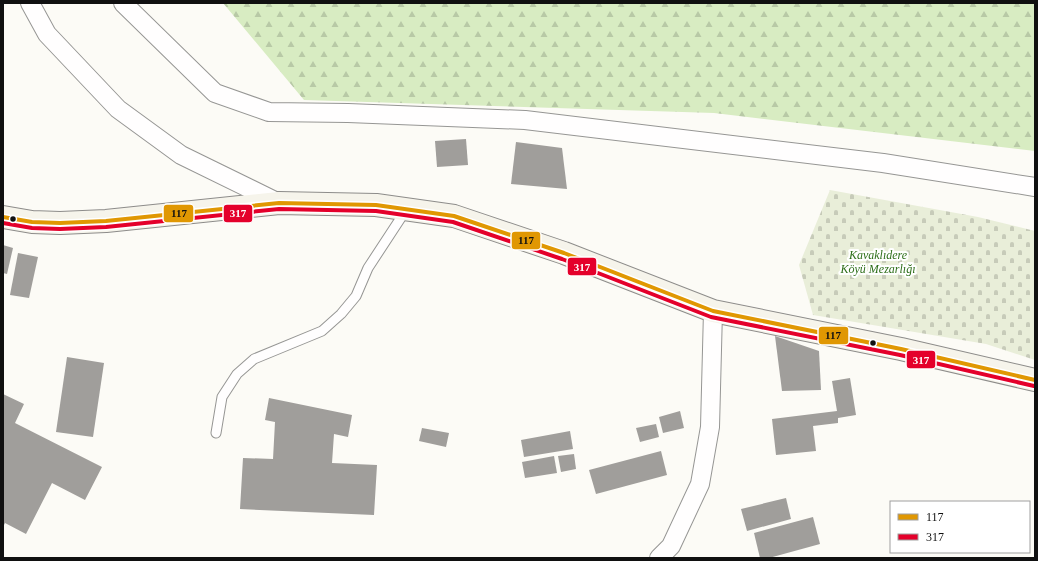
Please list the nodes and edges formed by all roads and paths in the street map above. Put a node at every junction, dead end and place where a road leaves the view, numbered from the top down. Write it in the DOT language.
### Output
graph roads {
  1 [pos="30,3"];
  2 [pos="123,3"];
  3 [pos="1035,187"];
  4 [pos="279,203"];
  5 [pos="407,209"];
  6 [pos="3,217"];
  7 [pos="713,311"];
  8 [pos="1035,380"];
  9 [pos="216,433"];
  10 [pos="659,558"];
  1 -- 4 [label="street"];
  2 -- 3 [label="street"];
  4 -- 5 [label="street"];
  4 -- 6 [label="street"];
  5 -- 7 [label="street"];
  5 -- 9 [label="lane"];
  7 -- 8 [label="street"];
  7 -- 10 [label="street"];
}
